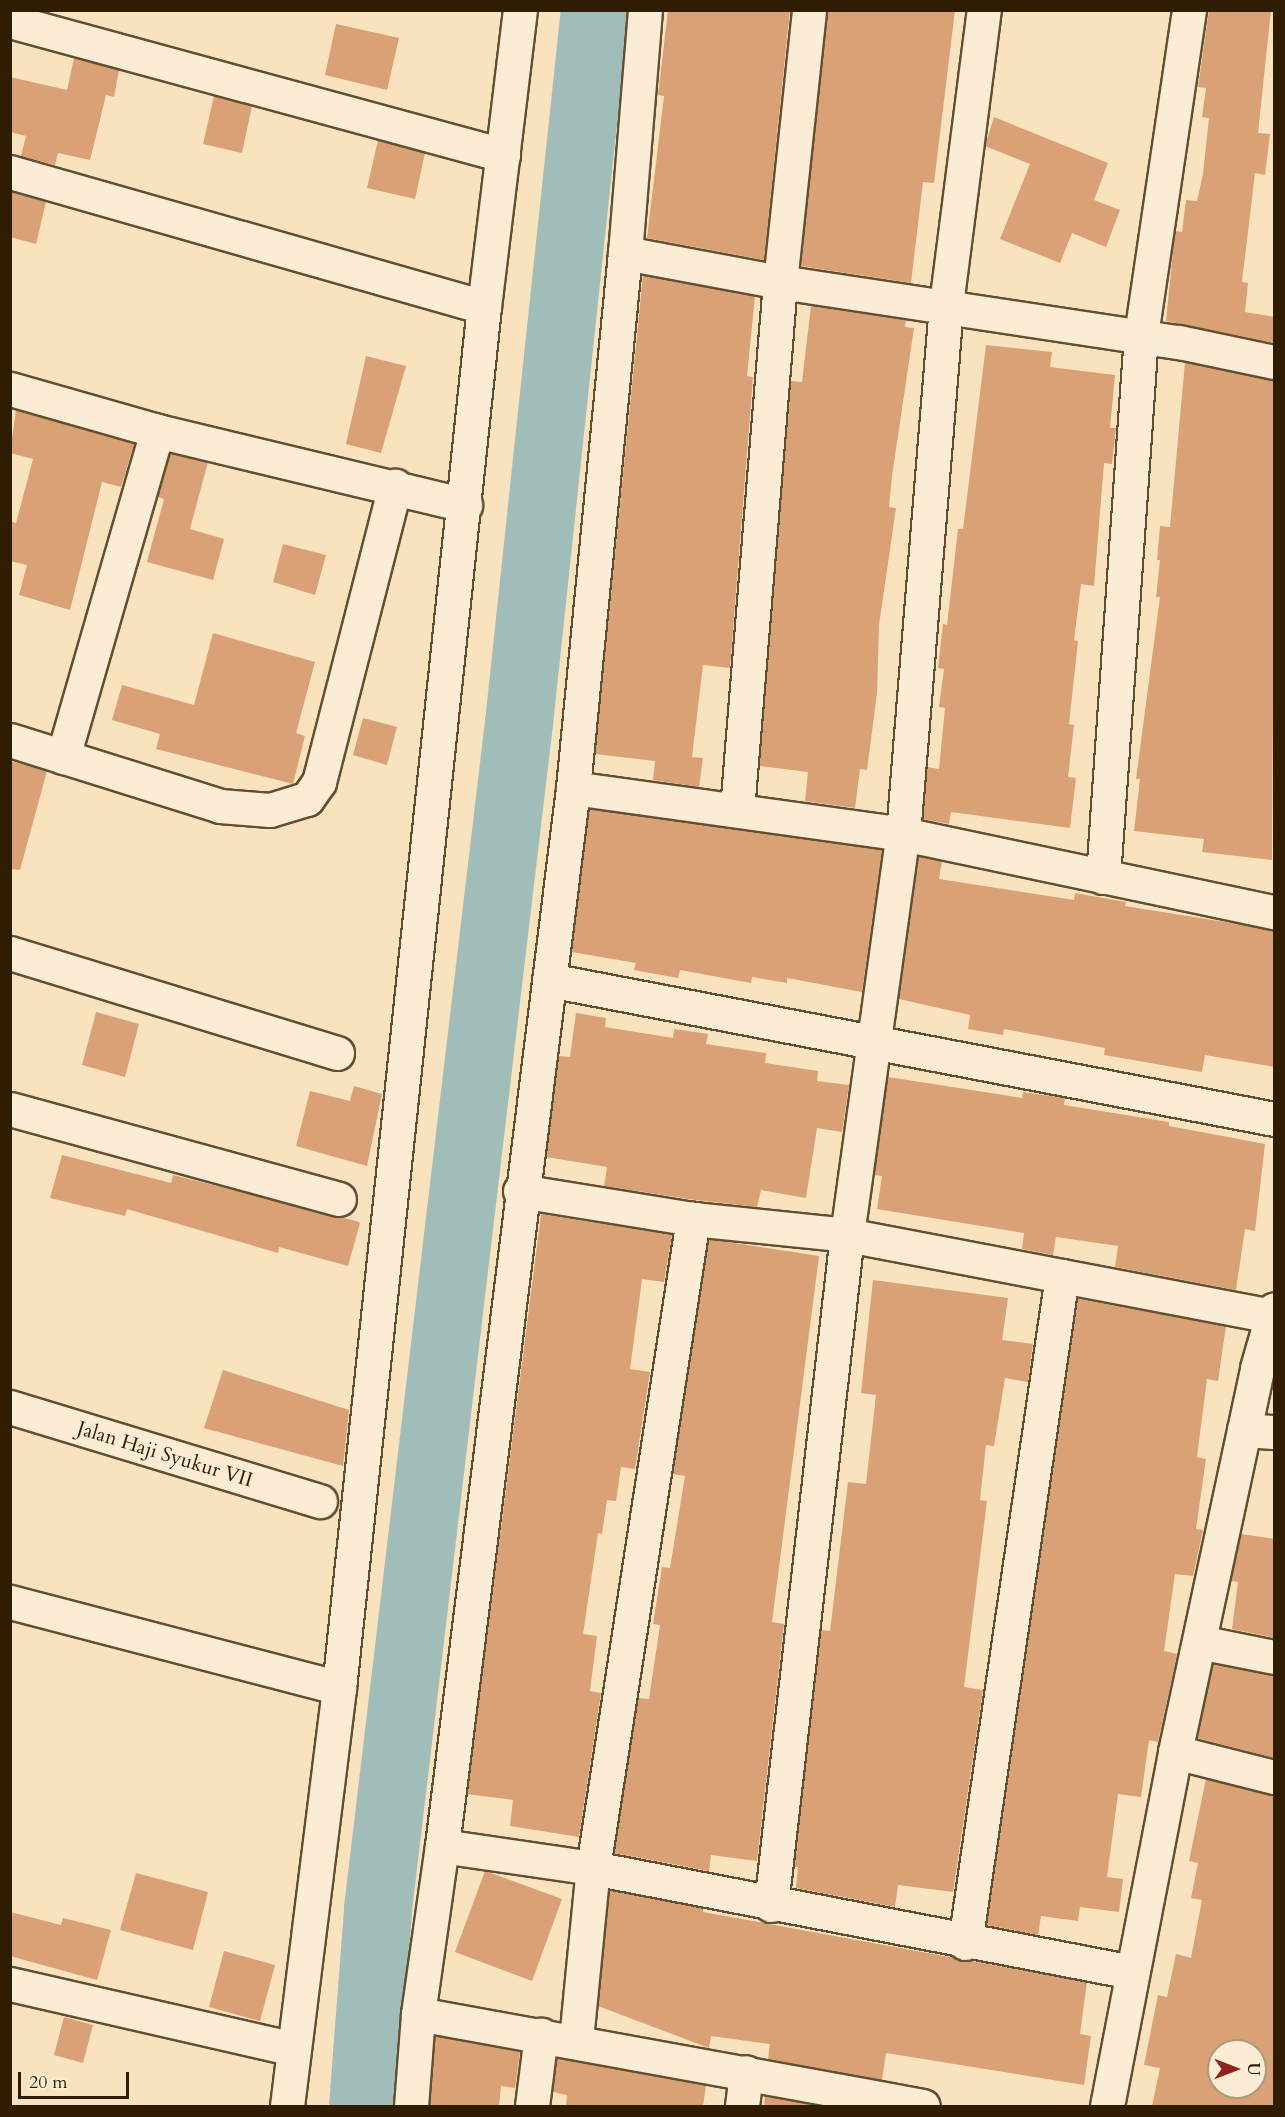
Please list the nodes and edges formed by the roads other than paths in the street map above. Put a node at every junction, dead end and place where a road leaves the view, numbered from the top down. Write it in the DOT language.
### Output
graph roads {
  1 [pos="520,10"];
  2 [pos="645,10"];
  3 [pos="808,10"];
  4 [pos="984,10"];
  5 [pos="1188,10"];
  6 [pos="10,21"];
  7 [pos="503,155"];
  8 [pos="10,172"];
  9 [pos="625,253"];
  10 [pos="780,282"];
  11 [pos="946,305"];
  12 [pos="484,307"];
  13 [pos="1141,335"];
  14 [pos="1275,362"];
  15 [pos="10,389"];
  16 [pos="157,431"];
  17 [pos="395,486"];
  18 [pos="465,505"];
  19 [pos="10,740"];
  20 [pos="63,757"];
  21 [pos="573,788"];
  22 [pos="737,810"];
  23 [pos="903,834"];
  24 [pos="1102,877"];
  25 [pos="1275,912"];
  26 [pos="10,953"];
  27 [pos="549,980"];
  28 [pos="872,1042"];
  29 [pos="337,1053"];
  30 [pos="10,1109"];
  31 [pos="1275,1119"];
  32 [pos="520,1191"];
  33 [pos="339,1199"];
  34 [pos="693,1219"];
  35 [pos="847,1235"];
  36 [pos="1062,1276"];
  37 [pos="1273,1312"];
  38 [pos="10,1407"];
  39 [pos="1259,1431"];
  40 [pos="320,1501"];
  41 [pos="10,1602"];
  42 [pos="1199,1642"];
  43 [pos="1275,1657"];
  44 [pos="339,1688"];
  45 [pos="1175,1752"];
  46 [pos="1275,1777"];
  47 [pos="442,1846"];
  48 [pos="593,1868"];
  49 [pos="771,1905"];
  50 [pos="965,1943"];
  51 [pos="1132,1972"];
  52 [pos="10,1984"];
  53 [pos="418,2014"];
  54 [pos="540,2035"];
  55 [pos="576,2040"];
  56 [pos="293,2049"];
  57 [pos="746,2072"];
  58 [pos="287,2106"];
  59 [pos="411,2106"];
  60 [pos="532,2106"];
  61 [pos="742,2106"];
  62 [pos="912,2106"];
  63 [pos="1107,2106"];
  1 -- 7 [label="street"];
  2 -- 9 [label="street"];
  3 -- 10 [label="street"];
  4 -- 11 [label="street"];
  5 -- 13 [label="street"];
  6 -- 7 [label="street"];
  7 -- 12 [label="street"];
  8 -- 12 [label="street"];
  9 -- 10 [label="street"];
  9 -- 21 [label="street"];
  10 -- 11 [label="street"];
  10 -- 22 [label="street"];
  11 -- 13 [label="street"];
  11 -- 23 [label="street"];
  12 -- 18 [label="street"];
  13 -- 14 [label="street"];
  13 -- 24 [label="street"];
  15 -- 16 [label="street"];
  16 -- 17 [label="street"];
  16 -- 20 [label="street"];
  17 -- 18 [label="street"];
  17 -- 20 [label="street"];
  18 -- 44 [label="street"];
  19 -- 20 [label="street"];
  21 -- 22 [label="street"];
  21 -- 27 [label="street"];
  22 -- 23 [label="street"];
  23 -- 24 [label="street"];
  23 -- 28 [label="street"];
  24 -- 25 [label="street"];
  26 -- 29 [label="street"];
  27 -- 28 [label="street"];
  27 -- 32 [label="street"];
  28 -- 31 [label="street"];
  28 -- 35 [label="street"];
  30 -- 33 [label="street"];
  32 -- 34 [label="street"];
  32 -- 47 [label="street"];
  34 -- 35 [label="street"];
  34 -- 48 [label="street"];
  35 -- 36 [label="street"];
  35 -- 49 [label="street"];
  36 -- 37 [label="street"];
  36 -- 50 [label="street"];
  37 -- 39 [label="street"];
  38 -- 40 [label="street, Jalan Haji Syukur VII"];
  39 -- 42 [label="street"];
  41 -- 44 [label="street"];
  42 -- 43 [label="street"];
  42 -- 45 [label="street"];
  44 -- 56 [label="street"];
  45 -- 46 [label="street"];
  45 -- 51 [label="street"];
  47 -- 48 [label="street"];
  47 -- 53 [label="street"];
  48 -- 49 [label="street"];
  48 -- 55 [label="street"];
  49 -- 50 [label="street"];
  50 -- 51 [label="street"];
  51 -- 63 [label="street"];
  52 -- 56 [label="street"];
  53 -- 54 [label="street"];
  53 -- 59 [label="street"];
  54 -- 55 [label="street"];
  54 -- 60 [label="street"];
  55 -- 57 [label="street"];
  56 -- 58 [label="street"];
  57 -- 61 [label="street"];
  57 -- 62 [label="street"];
}
